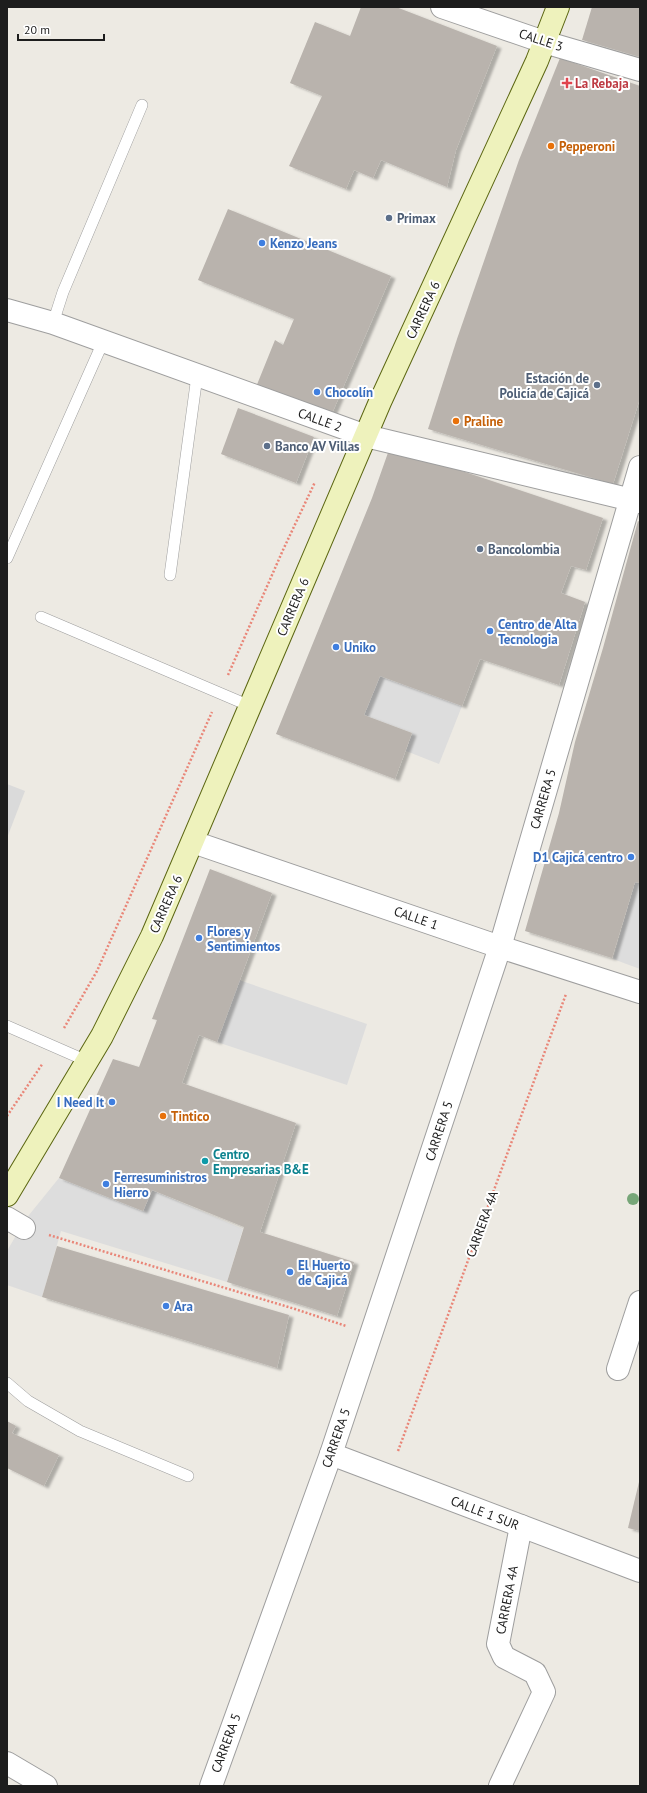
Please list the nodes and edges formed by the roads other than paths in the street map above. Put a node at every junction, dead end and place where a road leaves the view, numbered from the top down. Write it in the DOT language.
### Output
graph roads {
  1 [pos="442,7"];
  2 [pos="558,7"];
  3 [pos="544,42"];
  4 [pos="640,70"];
  5 [pos="142,105"];
  6 [pos="7,310"];
  7 [pos="53,323"];
  8 [pos="104,342"];
  9 [pos="197,376"];
  10 [pos="366,436"];
  11 [pos="640,467"];
  12 [pos="635,501"];
  13 [pos="7,558"];
  14 [pos="170,575"];
  15 [pos="41,617"];
  16 [pos="250,706"];
  17 [pos="194,842"];
  18 [pos="500,947"];
  19 [pos="640,992"];
  20 [pos="7,1026"];
  21 [pos="87,1061"];
  22 [pos="7,1195"];
  23 [pos="640,1302"];
  24 [pos="618,1369"];
  25 [pos="7,1384"];
  26 [pos="331,1454"];
  27 [pos="188,1476"];
  28 [pos="521,1526"];
  29 [pos="640,1571"];
  30 [pos="7,1763"];
  31 [pos="39,1784"];
  32 [pos="211,1786"];
  33 [pos="500,1786"];
  1 -- 3 [label="street, CALLE 3"];
  2 -- 3 [label="main road, CARRERA 6"];
  3 -- 4 [label="street, CALLE 3"];
  3 -- 10 [label="main road, CARRERA 6"];
  5 -- 7 [label="lane"];
  6 -- 7 [label="street, CALLE 2"];
  7 -- 8 [label="street, CALLE 2"];
  8 -- 9 [label="street, CALLE 2"];
  8 -- 13 [label="lane"];
  9 -- 10 [label="street, CALLE 2"];
  9 -- 14 [label="lane"];
  10 -- 12 [label="street, CALLE 2"];
  10 -- 16 [label="main road, CARRERA 6"];
  11 -- 12 [label="street, CARRERA 5"];
  12 -- 18 [label="street, CARRERA 5"];
  15 -- 16 [label="lane"];
  16 -- 17 [label="main road, CARRERA 6"];
  17 -- 18 [label="street, CALLE 1"];
  17 -- 21 [label="main road, CARRERA 6"];
  18 -- 19 [label="street, CALLE 1"];
  18 -- 26 [label="street, CARRERA 5"];
  20 -- 21 [label="lane"];
  21 -- 22 [label="main road, CARRERA 6"];
  23 -- 24 [label="street"];
  25 -- 27 [label="lane"];
  26 -- 28 [label="street, CALLE 1 SUR"];
  26 -- 32 [label="street, CARRERA 5"];
  28 -- 29 [label="street, CALLE 1 SUR"];
  28 -- 33 [label="street, CARRERA 4A"];
  30 -- 31 [label="street"];
}
